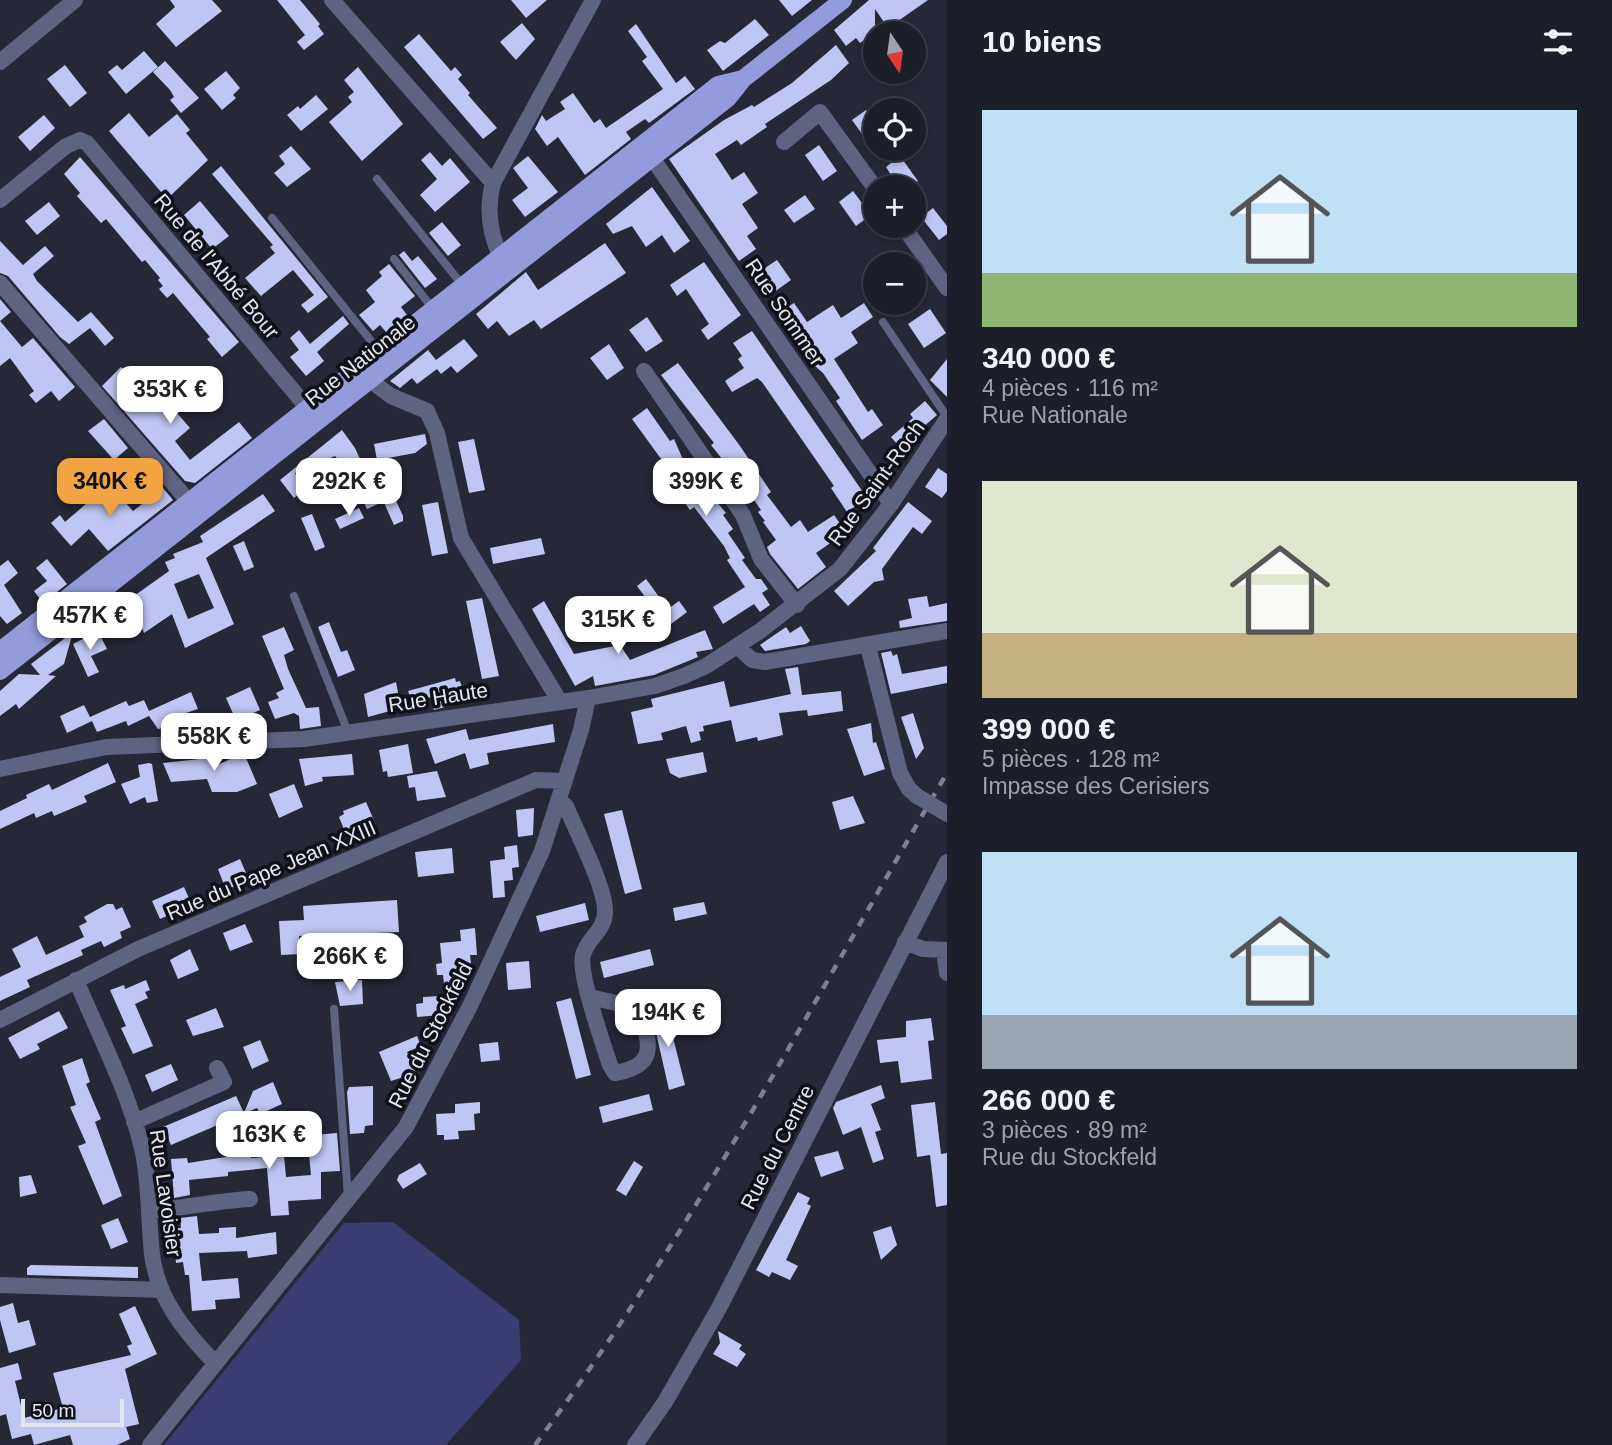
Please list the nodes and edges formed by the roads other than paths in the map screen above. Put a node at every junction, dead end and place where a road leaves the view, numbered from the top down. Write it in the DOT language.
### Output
graph roads {
  1 [pos="75,0"];
  2 [pos="332,0"];
  3 [pos="593,0"];
  4 [pos="843,0"];
  5 [pos="0,62"];
  6 [pos="784,142"];
  7 [pos="648,151"];
  8 [pos="866,175"];
  9 [pos="377,179"];
  10 [pos="493,183"];
  11 [pos="0,200"];
  12 [pos="272,218"];
  13 [pos="912,238"];
  14 [pos="394,259"];
  15 [pos="505,265"];
  16 [pos="0,284"];
  17 [pos="947,288"];
  18 [pos="469,293"];
  19 [pos="439,316"];
  20 [pos="883,322"];
  21 [pos="386,358"];
  22 [pos="644,371"];
  23 [pos="363,376"];
  24 [pos="314,415"];
  25 [pos="947,418"];
  26 [pos="891,504"];
  27 [pos="195,509"];
  28 [pos="294,596"];
  29 [pos="82,597"];
  30 [pos="797,605"];
  31 [pos="947,631"];
  32 [pos="737,646"];
  33 [pos="868,646"];
  34 [pos="0,651"];
  35 [pos="0,671"];
  36 [pos="588,698"];
  37 [pos="560,702"];
  38 [pos="348,732"];
  39 [pos="0,769"];
  40 [pos="565,781"];
  41 [pos="559,800"];
  42 [pos="947,814"];
  43 [pos="947,862"];
  44 [pos="905,942"];
  45 [pos="946,950"];
  46 [pos="947,973"];
  47 [pos="76,980"];
  48 [pos="590,997"];
  49 [pos="334,1009"];
  50 [pos="0,1020"];
  51 [pos="217,1068"];
  52 [pos="134,1122"];
  53 [pos="348,1196"];
  54 [pos="250,1199"];
  55 [pos="149,1211"];
  56 [pos="0,1285"];
  57 [pos="162,1290"];
  58 [pos="215,1363"];
  59 [pos="149,1445"];
  60 [pos="635,1445"];
  1 -- 5 [label="street"];
  2 -- 10 [label="street"];
  3 -- 10 [label="street"];
  4 -- 7 [label="main road, Rue Nationale"];
  6 -- 8 [label="street"];
  7 -- 15 [label="main road, Rue Nationale"];
  7 -- 26 [label="street, Rue Sommer"];
  9 -- 18 [label="lane"];
  10 -- 15 [label="street"];
  11 -- 24 [label="street, Rue de l'Abbé Bour"];
  12 -- 21 [label="lane"];
  13 -- 17 [label="street"];
  14 -- 19 [label="lane"];
  15 -- 18 [label="main road, Rue Nationale"];
  16 -- 27 [label="street"];
  18 -- 19 [label="main road, Rue Nationale"];
  19 -- 21 [label="main road, Rue Nationale"];
  20 -- 25 [label="lane"];
  21 -- 23 [label="main road, Rue Nationale"];
  22 -- 30 [label="street"];
  23 -- 24 [label="main road, Rue Nationale"];
  23 -- 37 [label="street"];
  24 -- 27 [label="main road, Rue Nationale"];
  25 -- 26 [label="street, Rue Saint-Roch"];
  26 -- 30 [label="street, Rue Saint-Roch"];
  27 -- 29 [label="main road, Rue Nationale"];
  28 -- 38 [label="lane"];
  29 -- 34 [label="main road, Rue Nationale"];
  29 -- 35 [label="main road, Rue Nationale"];
  30 -- 32 [label="street, Rue Saint-Roch"];
  31 -- 33 [label="street"];
  32 -- 33 [label="street"];
  32 -- 36 [label="street, Rue Haute"];
  33 -- 42 [label="street, bridge"];
  36 -- 37 [label="street, Rue Haute"];
  36 -- 40 [label="street, Rue du Stockfeld"];
  37 -- 38 [label="street, Rue Haute"];
  38 -- 39 [label="street, Rue Haute"];
  40 -- 41 [label="street, Rue du Stockfeld"];
  40 -- 47 [label="street, Rue du Pape Jean XXIII"];
  41 -- 48 [label="street"];
  41 -- 53 [label="street, Rue du Stockfeld"];
  43 -- 44 [label="street, Rue du Centre"];
  44 -- 45 [label="street"];
  44 -- 60 [label="street, Rue du Centre"];
  45 -- 46 [label="street"];
  47 -- 50 [label="street, Rue du Pape Jean XXIII"];
  47 -- 52 [label="street, Rue Lavoisier"];
  48 -- 48 [label="street"];
  49 -- 53 [label="lane"];
  51 -- 52 [label="street"];
  52 -- 55 [label="street, Rue Lavoisier"];
  53 -- 58 [label="street, Rue du Stockfeld"];
  54 -- 55 [label="street"];
  55 -- 57 [label="street, Rue Lavoisier"];
  56 -- 57 [label="street"];
  57 -- 58 [label="street, Rue Lavoisier"];
  58 -- 59 [label="street, Rue du Stockfeld"];
}
